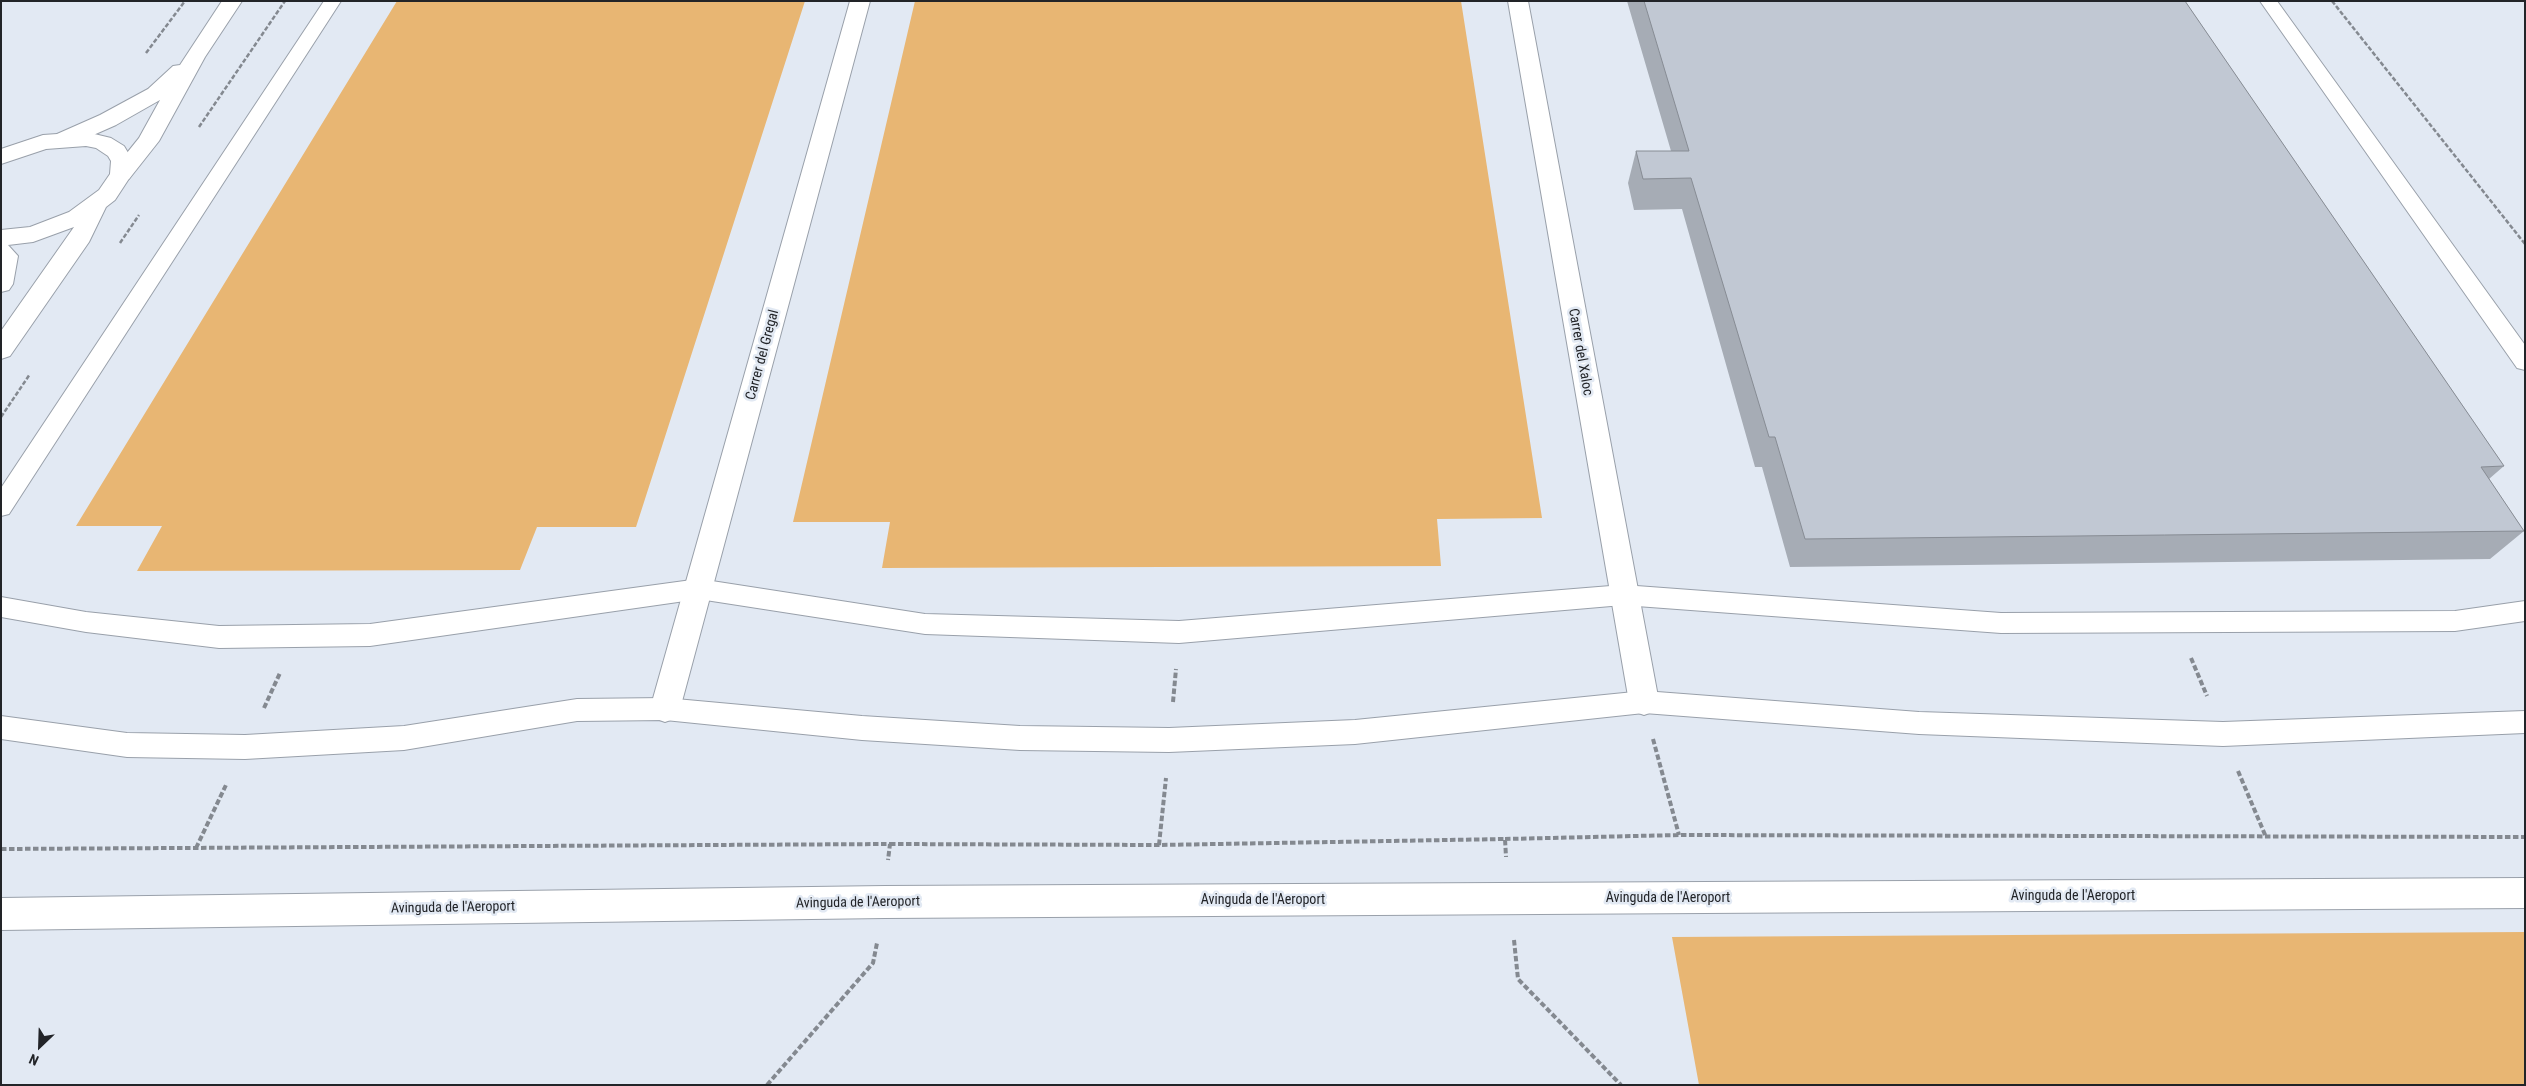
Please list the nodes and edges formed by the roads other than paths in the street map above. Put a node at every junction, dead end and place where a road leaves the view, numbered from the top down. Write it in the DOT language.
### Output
graph roads {
  1 [pos="232,1"];
  2 [pos="333,1"];
  3 [pos="860,1"];
  4 [pos="1518,1"];
  5 [pos="2268,1"];
  6 [pos="195,57"];
  7 [pos="65,139"];
  8 [pos="1,157"];
  9 [pos="121,174"];
  10 [pos="95,206"];
  11 [pos="1,238"];
  12 [pos="1,251"];
  13 [pos="1,284"];
  14 [pos="1,350"];
  15 [pos="2525,362"];
  16 [pos="1,507"];
  17 [pos="699,589"];
  18 [pos="1623,595"];
  19 [pos="1,607"];
  20 [pos="2525,611"];
  21 [pos="1644,702"];
  22 [pos="665,709"];
  23 [pos="2525,722"];
  24 [pos="1,727"];
  25 [pos="2525,893"];
  26 [pos="1,914"];
  1 -- 6 [label="street"];
  2 -- 16 [label="lane"];
  3 -- 17 [label="street, Carrer del Gregal"];
  4 -- 18 [label="street, Carrer del Xaloc"];
  5 -- 15 [label="lane"];
  6 -- 7 [label="street"];
  6 -- 9 [label="street"];
  7 -- 8 [label="street"];
  7 -- 9 [label="street"];
  9 -- 10 [label="street"];
  10 -- 11 [label="street"];
  10 -- 14 [label="street"];
  12 -- 13 [label="street"];
  17 -- 18 [label="lane"];
  17 -- 19 [label="lane"];
  17 -- 22 [label="street, Carrer del Gregal"];
  18 -- 20 [label="lane"];
  18 -- 21 [label="street, Carrer del Xaloc"];
  21 -- 22 [label="lane"];
  21 -- 23 [label="lane"];
  22 -- 24 [label="lane"];
  25 -- 26 [label="street, Avinguda de l'Aeroport"];
}
